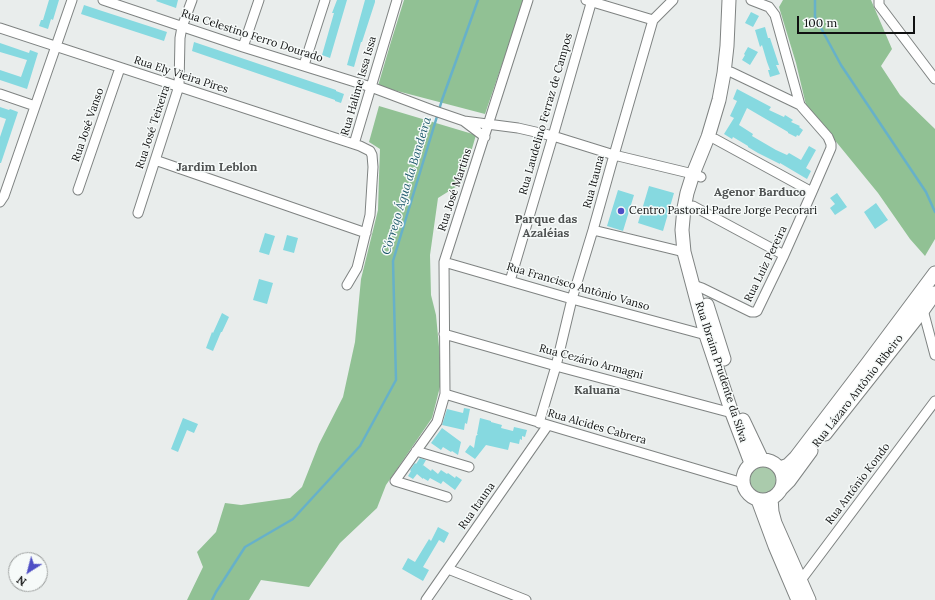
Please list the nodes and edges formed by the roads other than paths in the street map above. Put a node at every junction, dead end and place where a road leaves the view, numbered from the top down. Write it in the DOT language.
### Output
graph roads {
  1 [pos="72,0"];
  2 [pos="103,0"];
  3 [pos="192,0"];
  4 [pos="259,0"];
  5 [pos="325,0"];
  6 [pos="397,0"];
  7 [pos="528,0"];
  8 [pos="673,0"];
  9 [pos="729,0"];
  10 [pos="738,0"];
  11 [pos="752,0"];
  12 [pos="590,1"];
  13 [pos="880,2"];
  14 [pos="653,20"];
  15 [pos="182,27"];
  16 [pos="0,28"];
  17 [pos="56,46"];
  18 [pos="243,47"];
  19 [pos="304,66"];
  20 [pos="120,68"];
  21 [pos="731,72"];
  22 [pos="935,79"];
  23 [pos="179,86"];
  24 [pos="371,87"];
  25 [pos="0,94"];
  26 [pos="800,105"];
  27 [pos="35,106"];
  28 [pos="464,121"];
  29 [pos="489,124"];
  30 [pos="553,136"];
  31 [pos="485,137"];
  32 [pos="715,139"];
  33 [pos="354,144"];
  34 [pos="614,155"];
  35 [pos="155,160"];
  36 [pos="697,176"];
  37 [pos="78,190"];
  38 [pos="812,192"];
  39 [pos="0,202"];
  40 [pos="693,206"];
  41 [pos="138,213"];
  42 [pos="593,230"];
  43 [pos="366,232"];
  44 [pos="684,252"];
  45 [pos="784,255"];
  46 [pos="444,262"];
  47 [pos="935,273"];
  48 [pos="510,281"];
  49 [pos="347,285"];
  50 [pos="698,287"];
  51 [pos="935,293"];
  52 [pos="572,299"];
  53 [pos="918,306"];
  54 [pos="444,334"];
  55 [pos="706,335"];
  56 [pos="935,355"];
  57 [pos="556,366"];
  58 [pos="445,394"];
  59 [pos="935,401"];
  60 [pos="732,413"];
  61 [pos="543,424"];
  62 [pos="416,451"];
  63 [pos="757,462"];
  64 [pos="469,466"];
  65 [pos="780,468"];
  66 [pos="743,483"];
  67 [pos="781,489"];
  68 [pos="447,497"];
  69 [pos="765,499"];
  70 [pos="448,569"];
  71 [pos="801,580"];
  72 [pos="426,600"];
  73 [pos="526,600"];
  74 [pos="798,600"];
  75 [pos="809,600"];
  1 -- 17 [label="street"];
  2 -- 15 [label="street, Rua Celestino Ferro Dourado"];
  3 -- 15 [label="street, Rua José Teixeira"];
  4 -- 18 [label="street"];
  5 -- 19 [label="street"];
  6 -- 24 [label="street, Rua Halime Issa Issa"];
  7 -- 29 [label="street, Rua José Martins"];
  8 -- 14 [label="street, Rua Itauna"];
  9 -- 36 [label="street, Rua Ibraim Prudente da Silva"];
  10 -- 21 [label="street, Rua Ibraim Prudente da Silva"];
  11 -- 26 [label="street"];
  12 -- 14 [label="street"];
  12 -- 30 [label="street, Rua Laudelino Ferraz de Campos"];
  13 -- 22 [label="street"];
  14 -- 34 [label="street, Rua Itauna"];
  15 -- 18 [label="street, Rua Celestino Ferro Dourado"];
  15 -- 23 [label="street, Rua José Teixeira"];
  16 -- 17 [label="street, Rua Ely Vieira Pires"];
  17 -- 20 [label="street, Rua Ely Vieira Pires"];
  17 -- 27 [label="street"];
  18 -- 19 [label="street, Rua Celestino Ferro Dourado"];
  19 -- 24 [label="street, Rua Celestino Ferro Dourado"];
  20 -- 23 [label="street, Rua Ely Vieira Pires"];
  20 -- 37 [label="street, Rua José Vanso"];
  21 -- 26 [label="street"];
  21 -- 32 [label="street, Rua Ibraim Prudente da Silva"];
  23 -- 33 [label="street, Rua Ely Vieira Pires"];
  23 -- 35 [label="street, Rua José Teixeira"];
  24 -- 28 [label="street, Rua Celestino Ferro Dourado"];
  24 -- 33 [label="street, Rua Halime Issa Issa"];
  25 -- 27 [label="street"];
  26 -- 38 [label="street, Rua Luiz Pereira"];
  27 -- 39 [label="street"];
  28 -- 29 [label="street"];
  28 -- 31 [label="street"];
  29 -- 30 [label="street"];
  29 -- 31 [label="street, Rua José Martins"];
  30 -- 34 [label="street"];
  30 -- 48 [label="street, Rua Laudelino Ferraz de Campos"];
  31 -- 46 [label="street, Rua José Martins"];
  32 -- 36 [label="street, Rua Ibraim Prudente da Silva"];
  32 -- 38 [label="street"];
  33 -- 43 [label="street, Rua Halime Issa Issa"];
  34 -- 36 [label="street"];
  34 -- 42 [label="street, Rua Itauna"];
  35 -- 41 [label="street, Rua José Teixeira"];
  35 -- 43 [label="street"];
  36 -- 40 [label="street, Rua Ibraim Prudente da Silva"];
  36 -- 44 [label="street, Rua Ibraim Prudente da Silva"];
  38 -- 45 [label="street, Rua Luiz Pereira"];
  40 -- 45 [label="street"];
  40 -- 50 [label="street, Rua Ibraim Prudente da Silva"];
  42 -- 44 [label="street"];
  42 -- 52 [label="street, Rua Itauna"];
  43 -- 49 [label="street, Rua Halime Issa Issa"];
  44 -- 50 [label="street, Rua Ibraim Prudente da Silva"];
  45 -- 50 [label="street, Rua Luiz Pereira"];
  46 -- 48 [label="street, Rua Francisco Antônio Vanso"];
  46 -- 54 [label="street, Rua José Martins"];
  47 -- 53 [label="street"];
  48 -- 52 [label="street, Rua Francisco Antônio Vanso"];
  50 -- 55 [label="street, Rua Ibraim Prudente da Silva"];
  50 -- 63 [label="street, Rua Ibraim Prudente da Silva"];
  51 -- 53 [label="street, Rua Lázaro Antônio Ribeiro"];
  52 -- 55 [label="street, Rua Francisco Antônio Vanso"];
  52 -- 57 [label="street, Rua Itauna"];
  53 -- 56 [label="street"];
  53 -- 65 [label="street"];
  53 -- 67 [label="street, Rua Lázaro Antônio Ribeiro"];
  54 -- 57 [label="street, Rua Cezário Armagni"];
  54 -- 58 [label="street, Rua José Martins"];
  55 -- 60 [label="street, Rua Ibraim Prudente da Silva"];
  57 -- 60 [label="street, Rua Cezário Armagni"];
  57 -- 61 [label="street, Rua Itauna"];
  58 -- 61 [label="street, Rua Alcides Cabrera"];
  58 -- 62 [label="street, Rua José Martins"];
  59 -- 71 [label="street, Rua Antônio Kondo"];
  60 -- 63 [label="street, Rua Ibraim Prudente da Silva"];
  61 -- 66 [label="street, Rua Alcides Cabrera"];
  61 -- 70 [label="street, Rua Itauna"];
  62 -- 64 [label="street"];
  62 -- 68 [label="street, Rua José Martins"];
  63 -- 65 [label="street"];
  63 -- 66 [label="street"];
  65 -- 67 [label="street"];
  66 -- 69 [label="street"];
  67 -- 69 [label="street"];
  69 -- 71 [label="street"];
  69 -- 74 [label="street"];
  70 -- 72 [label="street, Rua Itauna"];
  70 -- 73 [label="street"];
  71 -- 75 [label="street"];
}
